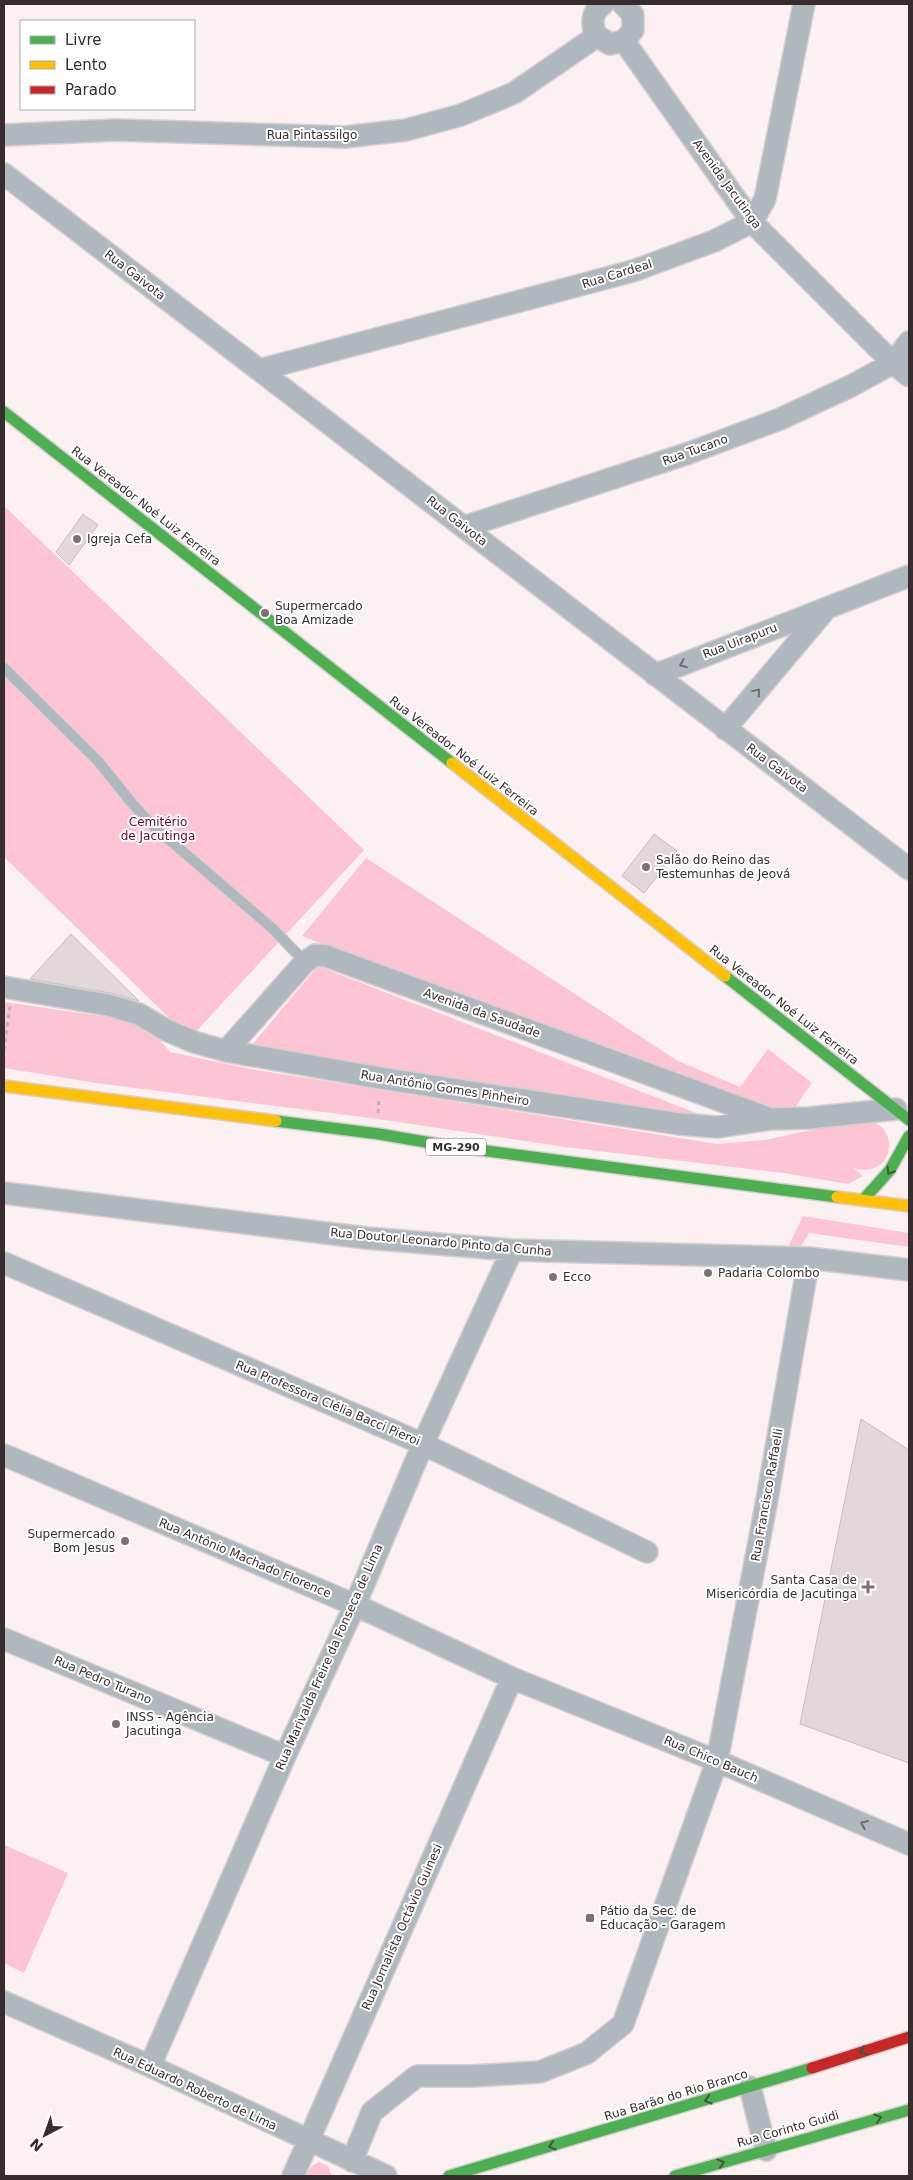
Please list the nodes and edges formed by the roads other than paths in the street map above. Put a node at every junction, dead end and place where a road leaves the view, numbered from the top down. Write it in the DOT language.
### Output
graph roads {
  1 [pos="604,4"];
  2 [pos="623,4"];
  3 [pos="804,4"];
  4 [pos="597,36"];
  5 [pos="624,41"];
  6 [pos="4,135"];
  7 [pos="4,174"];
  8 [pos="752,222"];
  9 [pos="909,342"];
  10 [pos="892,363"];
  11 [pos="259,370"];
  12 [pos="909,376"];
  13 [pos="4,412"];
  14 [pos="464,527"];
  15 [pos="909,576"];
  16 [pos="827,609"];
  17 [pos="4,668"];
  18 [pos="655,675"];
  19 [pos="725,729"];
  20 [pos="905,859"];
  21 [pos="305,962"];
  22 [pos="7,985"];
  23 [pos="226,1052"];
  24 [pos="4,1086"];
  25 [pos="903,1115"];
  26 [pos="771,1119"];
  27 [pos="909,1136"];
  28 [pos="4,1193"];
  29 [pos="864,1200"];
  30 [pos="909,1206"];
  31 [pos="512,1250"];
  32 [pos="809,1258"];
  33 [pos="4,1263"];
  34 [pos="909,1270"];
  35 [pos="423,1444"];
  36 [pos="4,1455"];
  37 [pos="647,1552"];
  38 [pos="354,1605"];
  39 [pos="4,1639"];
  40 [pos="512,1678"];
  41 [pos="285,1756"];
  42 [pos="717,1761"];
  43 [pos="909,1844"];
  44 [pos="4,2002"];
  45 [pos="909,2037"];
  46 [pos="150,2066"];
  47 [pos="750,2087"];
  48 [pos="909,2110"];
  49 [pos="307,2141"];
  50 [pos="766,2150"];
  51 [pos="352,2161"];
  52 [pos="293,2176"];
  53 [pos="386,2176"];
  54 [pos="449,2176"];
  55 [pos="674,2176"];
  1 -- 4 [label="street"];
  2 -- 5 [label="street"];
  3 -- 8 [label="street"];
  4 -- 5 [label="street"];
  4 -- 6 [label="street, Rua Pintassilgo"];
  5 -- 8 [label="street, Avenida Jacutinga"];
  7 -- 11 [label="street, Rua Gaivota"];
  8 -- 10 [label="street, Avenida Jacutinga"];
  8 -- 11 [label="street, Rua Cardeal"];
  9 -- 10 [label="street, Rua Tucano"];
  10 -- 12 [label="street, Avenida Jacutinga"];
  10 -- 14 [label="street, Rua Tucano"];
  11 -- 14 [label="street, Rua Gaivota"];
  13 -- 25 [label="main road, Rua Vereador Noé Luiz Ferreira"];
  14 -- 18 [label="street, Rua Gaivota"];
  15 -- 16 [label="street, Rua Uirapuru"];
  16 -- 18 [label="street, Rua Uirapuru, one-way"];
  19 -- 16 [label="street, Rua Uirapuru, one-way"];
  17 -- 21 [label="lane"];
  18 -- 19 [label="street, Rua Gaivota"];
  19 -- 20 [label="street, Rua Gaivota"];
  21 -- 23 [label="street"];
  21 -- 26 [label="street, Avenida da Saudade"];
  22 -- 23 [label="street, Rua Antônio Gomes Pinheiro"];
  23 -- 26 [label="street, Rua Antônio Gomes Pinheiro"];
  24 -- 29 [label="main road, MG-290"];
  25 -- 26 [label="street, Rua Antônio Gomes Pinheiro"];
  27 -- 29 [label="main road, one-way"];
  28 -- 31 [label="street, Rua Doutor Leonardo Pinto da Cunha"];
  29 -- 30 [label="main road, MG-290"];
  31 -- 32 [label="street, Rua Doutor Leonardo Pinto da Cunha"];
  31 -- 35 [label="street, Rua Marivalda Freire da Fonseca de Lima"];
  32 -- 34 [label="street, Rua Doutor Leonardo Pinto da Cunha"];
  32 -- 42 [label="street, Rua Francisco Raffaelli"];
  33 -- 35 [label="street, Rua Professora Clélia Bacci Pieroi"];
  35 -- 37 [label="street, Rua Professora Clélia Bacci Pieroi"];
  35 -- 38 [label="street, Rua Marivalda Freire da Fonseca de Lima"];
  36 -- 38 [label="street, Rua Antônio Machado Florence"];
  38 -- 40 [label="street, Rua Antônio Machado Florence"];
  38 -- 41 [label="street, Rua Marivalda Freire da Fonseca de Lima"];
  39 -- 41 [label="street, Rua Pedro Turano"];
  40 -- 42 [label="street, Rua Chico Bauch"];
  40 -- 49 [label="street, Rua Jornalista Octávio Guinesi"];
  41 -- 46 [label="street, Rua Marivalda Freire da Fonseca de Lima"];
  43 -- 42 [label="street, Rua Chico Bauch, one-way"];
  42 -- 51 [label="street, Rua Francisco Raffaelli"];
  44 -- 46 [label="street, Rua Eduardo Roberto de Lima"];
  45 -- 47 [label="main road, Rua Barão do Rio Branco, one-way"];
  46 -- 49 [label="street, Rua Eduardo Roberto de Lima"];
  47 -- 50 [label="street"];
  47 -- 54 [label="main road, Rua Barão do Rio Branco, one-way"];
  50 -- 48 [label="main road, Rua Corinto Guidi, one-way"];
  49 -- 51 [label="street, Rua Eduardo Roberto de Lima"];
  49 -- 52 [label="street, Rua Jornalista Octávio Guinesi"];
  55 -- 50 [label="main road, Rua Corinto Guidi, one-way"];
  51 -- 53 [label="street, Rua Eduardo Roberto de Lima"];
}
